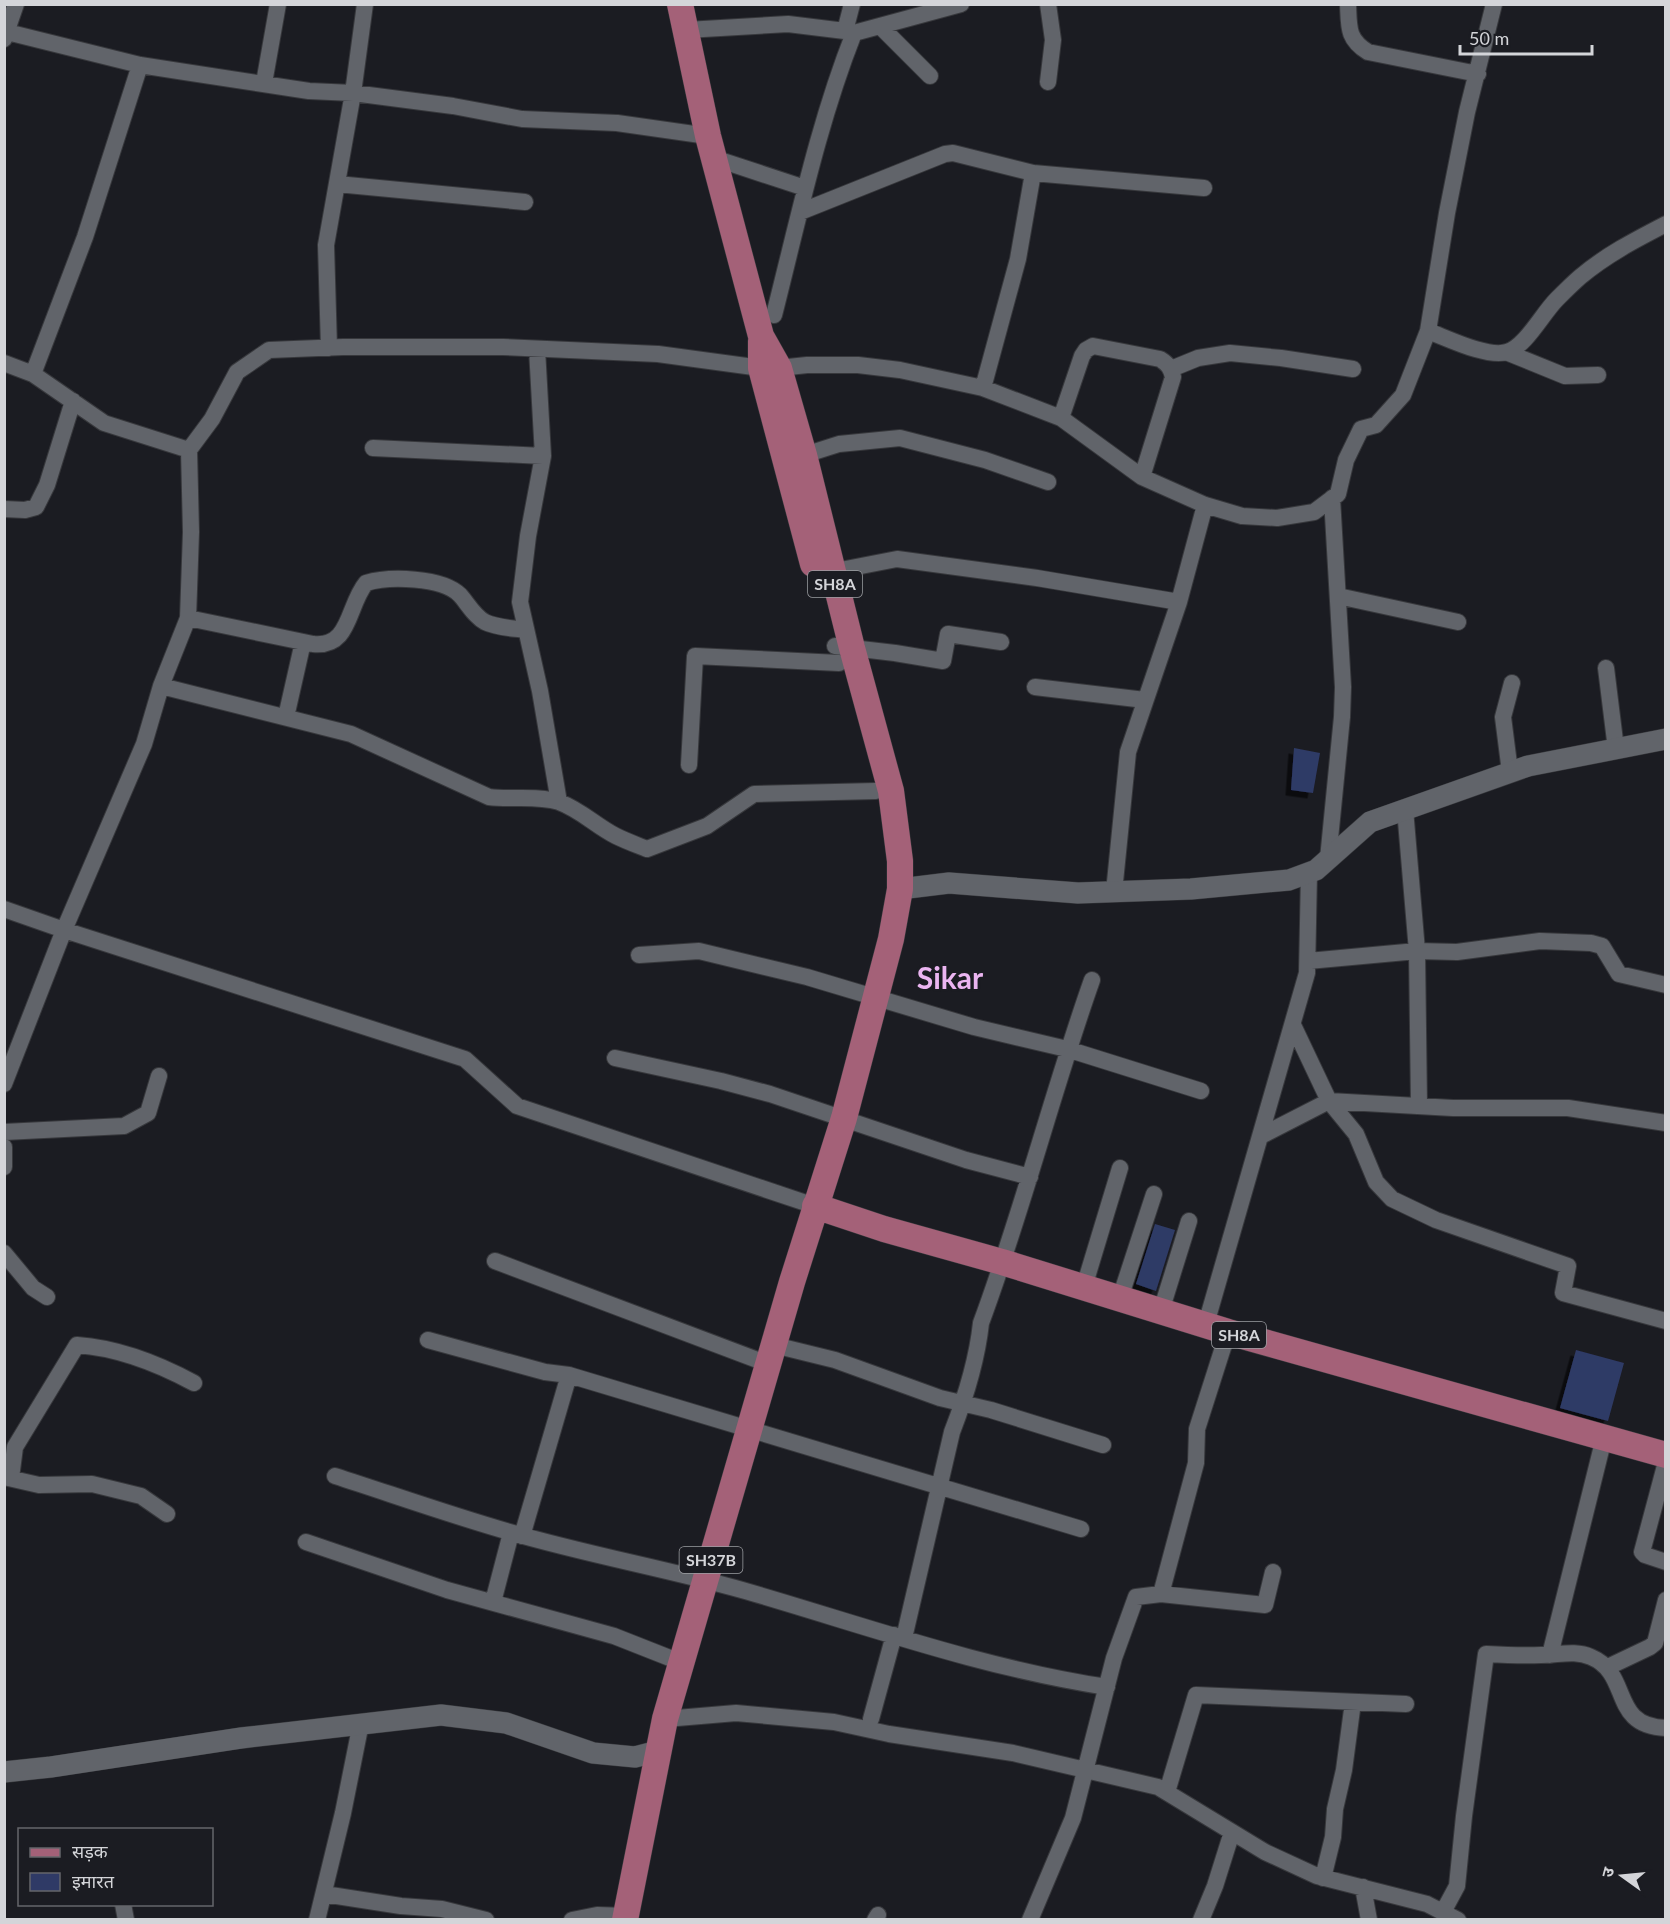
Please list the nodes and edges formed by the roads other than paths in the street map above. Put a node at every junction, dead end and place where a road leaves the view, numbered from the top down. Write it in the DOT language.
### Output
graph roads {
  1 [pos="16,4"];
  2 [pos="278,4"];
  3 [pos="365,4"];
  4 [pos="680,4"];
  5 [pos="852,4"];
  6 [pos="961,4"];
  7 [pos="1048,4"];
  8 [pos="1348,4"];
  9 [pos="1494,4"];
  10 [pos="880,27"];
  11 [pos="686,30"];
  12 [pos="850,32"];
  13 [pos="6,35"];
  14 [pos="140,65"];
  15 [pos="1478,74"];
  16 [pos="930,76"];
  17 [pos="1048,82"];
  18 [pos="264,83"];
  19 [pos="352,93"];
  20 [pos="711,147"];
  21 [pos="1033,173"];
  22 [pos="337,184"];
  23 [pos="805,188"];
  24 [pos="1204,188"];
  25 [pos="525,202"];
  26 [pos="800,212"];
  27 [pos="1665,225"];
  28 [pos="768,326"];
  29 [pos="1428,331"];
  30 [pos="330,348"];
  31 [pos="537,349"];
  32 [pos="1506,352"];
  33 [pos="4,363"];
  34 [pos="770,368"];
  35 [pos="1171,369"];
  36 [pos="1353,369"];
  37 [pos="33,374"];
  38 [pos="1598,375"];
  39 [pos="983,388"];
  40 [pos="73,401"];
  41 [pos="1061,418"];
  42 [pos="373,448"];
  43 [pos="189,450"];
  44 [pos="543,456"];
  45 [pos="795,458"];
  46 [pos="1142,477"];
  47 [pos="1048,482"];
  48 [pos="1332,498"];
  49 [pos="1205,505"];
  50 [pos="4,509"];
  51 [pos="824,573"];
  52 [pos="1338,596"];
  53 [pos="1179,602"];
  54 [pos="188,618"];
  55 [pos="1458,622"];
  56 [pos="526,630"];
  57 [pos="303,642"];
  58 [pos="1001,642"];
  59 [pos="842,652"];
  60 [pos="1606,668"];
  61 [pos="1512,683"];
  62 [pos="161,686"];
  63 [pos="1035,687"];
  64 [pos="1145,700"];
  65 [pos="286,717"];
  66 [pos="1665,739"];
  67 [pos="1616,749"];
  68 [pos="689,765"];
  69 [pos="1510,772"];
  70 [pos="876,791"];
  71 [pos="559,802"];
  72 [pos="1405,809"];
  73 [pos="895,837"];
  74 [pos="1328,859"];
  75 [pos="1310,872"];
  76 [pos="900,889"];
  77 [pos="1114,892"];
  78 [pos="4,909"];
  79 [pos="64,930"];
  80 [pos="1417,951"];
  81 [pos="639,956"];
  82 [pos="1308,961"];
  83 [pos="1092,980"];
  84 [pos="1665,985"];
  85 [pos="874,998"];
  86 [pos="1293,1025"];
  87 [pos="1067,1049"];
  88 [pos="615,1058"];
  89 [pos="159,1076"];
  90 [pos="4,1084"];
  91 [pos="1201,1091"];
  92 [pos="1329,1101"];
  93 [pos="1419,1106"];
  94 [pos="844,1118"];
  95 [pos="1665,1123"];
  96 [pos="4,1132"];
  97 [pos="1261,1136"];
  98 [pos="4,1147"];
  99 [pos="4,1167"];
  100 [pos="1120,1168"];
  101 [pos="1030,1177"];
  102 [pos="1154,1194"];
  103 [pos="815,1206"];
  104 [pos="1190,1221"];
  105 [pos="4,1253"];
  106 [pos="495,1261"];
  107 [pos="1002,1262"];
  108 [pos="1084,1287"];
  109 [pos="47,1298"];
  110 [pos="1120,1298"];
  111 [pos="1161,1311"];
  112 [pos="1665,1321"];
  113 [pos="1217,1328"];
  114 [pos="428,1340"];
  115 [pos="771,1354"];
  116 [pos="569,1375"];
  117 [pos="194,1383"];
  118 [pos="964,1403"];
  119 [pos="750,1430"];
  120 [pos="1604,1438"];
  121 [pos="1103,1445"];
  122 [pos="1665,1455"];
  123 [pos="1665,1462"];
  124 [pos="335,1476"];
  125 [pos="8,1477"];
  126 [pos="939,1486"];
  127 [pos="167,1514"];
  128 [pos="1081,1529"];
  129 [pos="516,1534"];
  130 [pos="306,1542"];
  131 [pos="1665,1562"];
  132 [pos="1273,1572"];
  133 [pos="706,1580"];
  134 [pos="1161,1594"];
  135 [pos="1665,1600"];
  136 [pos="493,1602"];
  137 [pos="899,1637"];
  138 [pos="1550,1655"];
  139 [pos="680,1662"];
  140 [pos="1608,1667"];
  141 [pos="1107,1687"];
  142 [pos="1353,1702"];
  143 [pos="1406,1704"];
  144 [pos="665,1719"];
  145 [pos="871,1719"];
  146 [pos="361,1723"];
  147 [pos="1665,1728"];
  148 [pos="658,1751"];
  149 [pos="1086,1769"];
  150 [pos="4,1772"];
  151 [pos="1167,1792"];
  152 [pos="1232,1832"];
  153 [pos="1323,1878"];
  154 [pos="1362,1887"];
  155 [pos="324,1894"];
  156 [pos="1443,1912"];
  157 [pos="441,1914"];
  158 [pos="625,1918"];
  159 [pos="317,1920"];
  160 [pos="486,1920"];
  161 [pos="572,1920"];
  162 [pos="1030,1920"];
  163 [pos="1201,1920"];
  164 [pos="1369,1920"];
  165 [pos="1458,1920"];
  1 -- 13 [label="street"];
  2 -- 18 [label="street"];
  3 -- 19 [label="street"];
  4 -- 11 [label="main road, SH8A"];
  5 -- 12 [label="street"];
  6 -- 10 [label="street"];
  7 -- 17 [label="street"];
  8 -- 15 [label="street"];
  9 -- 15 [label="street"];
  10 -- 12 [label="street"];
  10 -- 16 [label="street"];
  11 -- 12 [label="street"];
  11 -- 20 [label="main road, SH8A"];
  12 -- 23 [label="street"];
  13 -- 14 [label="street"];
  14 -- 18 [label="street"];
  14 -- 37 [label="street"];
  15 -- 29 [label="street"];
  18 -- 19 [label="street"];
  19 -- 20 [label="street"];
  19 -- 22 [label="street"];
  20 -- 23 [label="street"];
  20 -- 28 [label="main road, SH8A"];
  21 -- 24 [label="street"];
  21 -- 26 [label="street"];
  21 -- 39 [label="street"];
  22 -- 25 [label="street"];
  22 -- 30 [label="street"];
  23 -- 26 [label="street"];
  26 -- 28 [label="street"];
  27 -- 32 [label="street"];
  28 -- 34 [label="main road, SH8A"];
  29 -- 32 [label="street"];
  29 -- 48 [label="street"];
  30 -- 31 [label="street"];
  30 -- 43 [label="street"];
  31 -- 34 [label="street"];
  31 -- 44 [label="street"];
  32 -- 38 [label="street"];
  33 -- 37 [label="street"];
  34 -- 39 [label="street"];
  34 -- 45 [label="main road, SH8A"];
  35 -- 36 [label="street"];
  35 -- 41 [label="street"];
  35 -- 46 [label="street"];
  37 -- 40 [label="street"];
  39 -- 41 [label="street"];
  40 -- 43 [label="street"];
  40 -- 50 [label="street"];
  41 -- 46 [label="street"];
  42 -- 44 [label="street"];
  43 -- 54 [label="street"];
  44 -- 56 [label="street"];
  45 -- 47 [label="street"];
  45 -- 51 [label="main road, SH8A"];
  46 -- 49 [label="street"];
  48 -- 49 [label="street"];
  48 -- 52 [label="street"];
  49 -- 53 [label="street"];
  51 -- 53 [label="street"];
  51 -- 59 [label="main road, SH8A"];
  52 -- 55 [label="street"];
  52 -- 74 [label="street"];
  53 -- 64 [label="street"];
  54 -- 57 [label="street"];
  54 -- 62 [label="street"];
  56 -- 57 [label="street"];
  56 -- 71 [label="street"];
  57 -- 65 [label="street"];
  58 -- 59 [label="street"];
  59 -- 68 [label="street"];
  59 -- 70 [label="main road, SH8A"];
  59 -- 73 [label="main road, SH8A"];
  60 -- 67 [label="street"];
  61 -- 69 [label="street"];
  62 -- 65 [label="street"];
  62 -- 79 [label="street"];
  63 -- 64 [label="street"];
  64 -- 77 [label="street"];
  65 -- 71 [label="street"];
  66 -- 67 [label="street"];
  67 -- 69 [label="street"];
  69 -- 72 [label="street"];
  70 -- 71 [label="street"];
  70 -- 73 [label="main road, SH8A"];
  72 -- 74 [label="street"];
  72 -- 80 [label="street"];
  73 -- 76 [label="main road, SH8A"];
  74 -- 75 [label="street"];
  75 -- 77 [label="street"];
  75 -- 82 [label="street"];
  76 -- 77 [label="street"];
  76 -- 85 [label="main road, SH8A"];
  78 -- 79 [label="street"];
  79 -- 90 [label="street"];
  79 -- 103 [label="street"];
  80 -- 82 [label="street"];
  80 -- 84 [label="street"];
  80 -- 93 [label="street"];
  81 -- 85 [label="street"];
  82 -- 86 [label="street"];
  83 -- 87 [label="street"];
  85 -- 87 [label="street"];
  85 -- 94 [label="main road, SH8A"];
  86 -- 92 [label="street"];
  86 -- 97 [label="street"];
  87 -- 91 [label="street"];
  87 -- 101 [label="street"];
  88 -- 94 [label="street"];
  89 -- 96 [label="street"];
  92 -- 93 [label="street"];
  92 -- 97 [label="street"];
  92 -- 112 [label="street"];
  93 -- 95 [label="street"];
  94 -- 101 [label="street"];
  94 -- 103 [label="main road, SH8A"];
  97 -- 113 [label="street"];
  98 -- 99 [label="street"];
  100 -- 108 [label="street"];
  101 -- 107 [label="street"];
  102 -- 110 [label="street"];
  103 -- 107 [label="main road, SH8A"];
  103 -- 115 [label="main road, SH37B"];
  104 -- 111 [label="street"];
  105 -- 109 [label="street"];
  106 -- 115 [label="street"];
  107 -- 108 [label="main road, SH8A"];
  107 -- 118 [label="street"];
  108 -- 110 [label="main road, SH8A"];
  110 -- 111 [label="main road, SH8A"];
  111 -- 113 [label="main road, SH8A"];
  113 -- 120 [label="main road, SH8A"];
  113 -- 134 [label="street"];
  114 -- 116 [label="street"];
  115 -- 118 [label="street"];
  115 -- 119 [label="main road, SH37B"];
  116 -- 119 [label="street"];
  116 -- 129 [label="street"];
  117 -- 125 [label="street"];
  118 -- 121 [label="street"];
  118 -- 126 [label="street"];
  119 -- 126 [label="street"];
  119 -- 133 [label="main road, SH37B"];
  120 -- 122 [label="main road, SH8A"];
  120 -- 138 [label="street"];
  123 -- 131 [label="street"];
  124 -- 129 [label="street"];
  125 -- 127 [label="street"];
  126 -- 128 [label="street"];
  126 -- 137 [label="street"];
  129 -- 133 [label="street"];
  129 -- 136 [label="street"];
  130 -- 136 [label="street"];
  132 -- 134 [label="street"];
  133 -- 137 [label="street"];
  133 -- 139 [label="main road, SH37B"];
  134 -- 141 [label="street"];
  135 -- 140 [label="street"];
  136 -- 139 [label="street"];
  137 -- 141 [label="street"];
  137 -- 145 [label="street"];
  138 -- 140 [label="street"];
  138 -- 156 [label="street"];
  139 -- 144 [label="main road, SH37B"];
  140 -- 147 [label="street"];
  141 -- 149 [label="street"];
  142 -- 143 [label="street"];
  142 -- 151 [label="street"];
  142 -- 153 [label="street"];
  144 -- 148 [label="main road, SH37B"];
  144 -- 149 [label="street"];
  146 -- 148 [label="street"];
  146 -- 150 [label="street"];
  146 -- 155 [label="street"];
  148 -- 158 [label="main road, SH37B"];
  149 -- 151 [label="street"];
  149 -- 162 [label="street"];
  151 -- 152 [label="street"];
  152 -- 153 [label="street"];
  152 -- 163 [label="street"];
  153 -- 154 [label="street"];
  154 -- 156 [label="street"];
  154 -- 164 [label="street"];
  155 -- 157 [label="street"];
  155 -- 159 [label="street"];
  156 -- 165 [label="street"];
  157 -- 160 [label="street"];
  158 -- 161 [label="street"];
}
